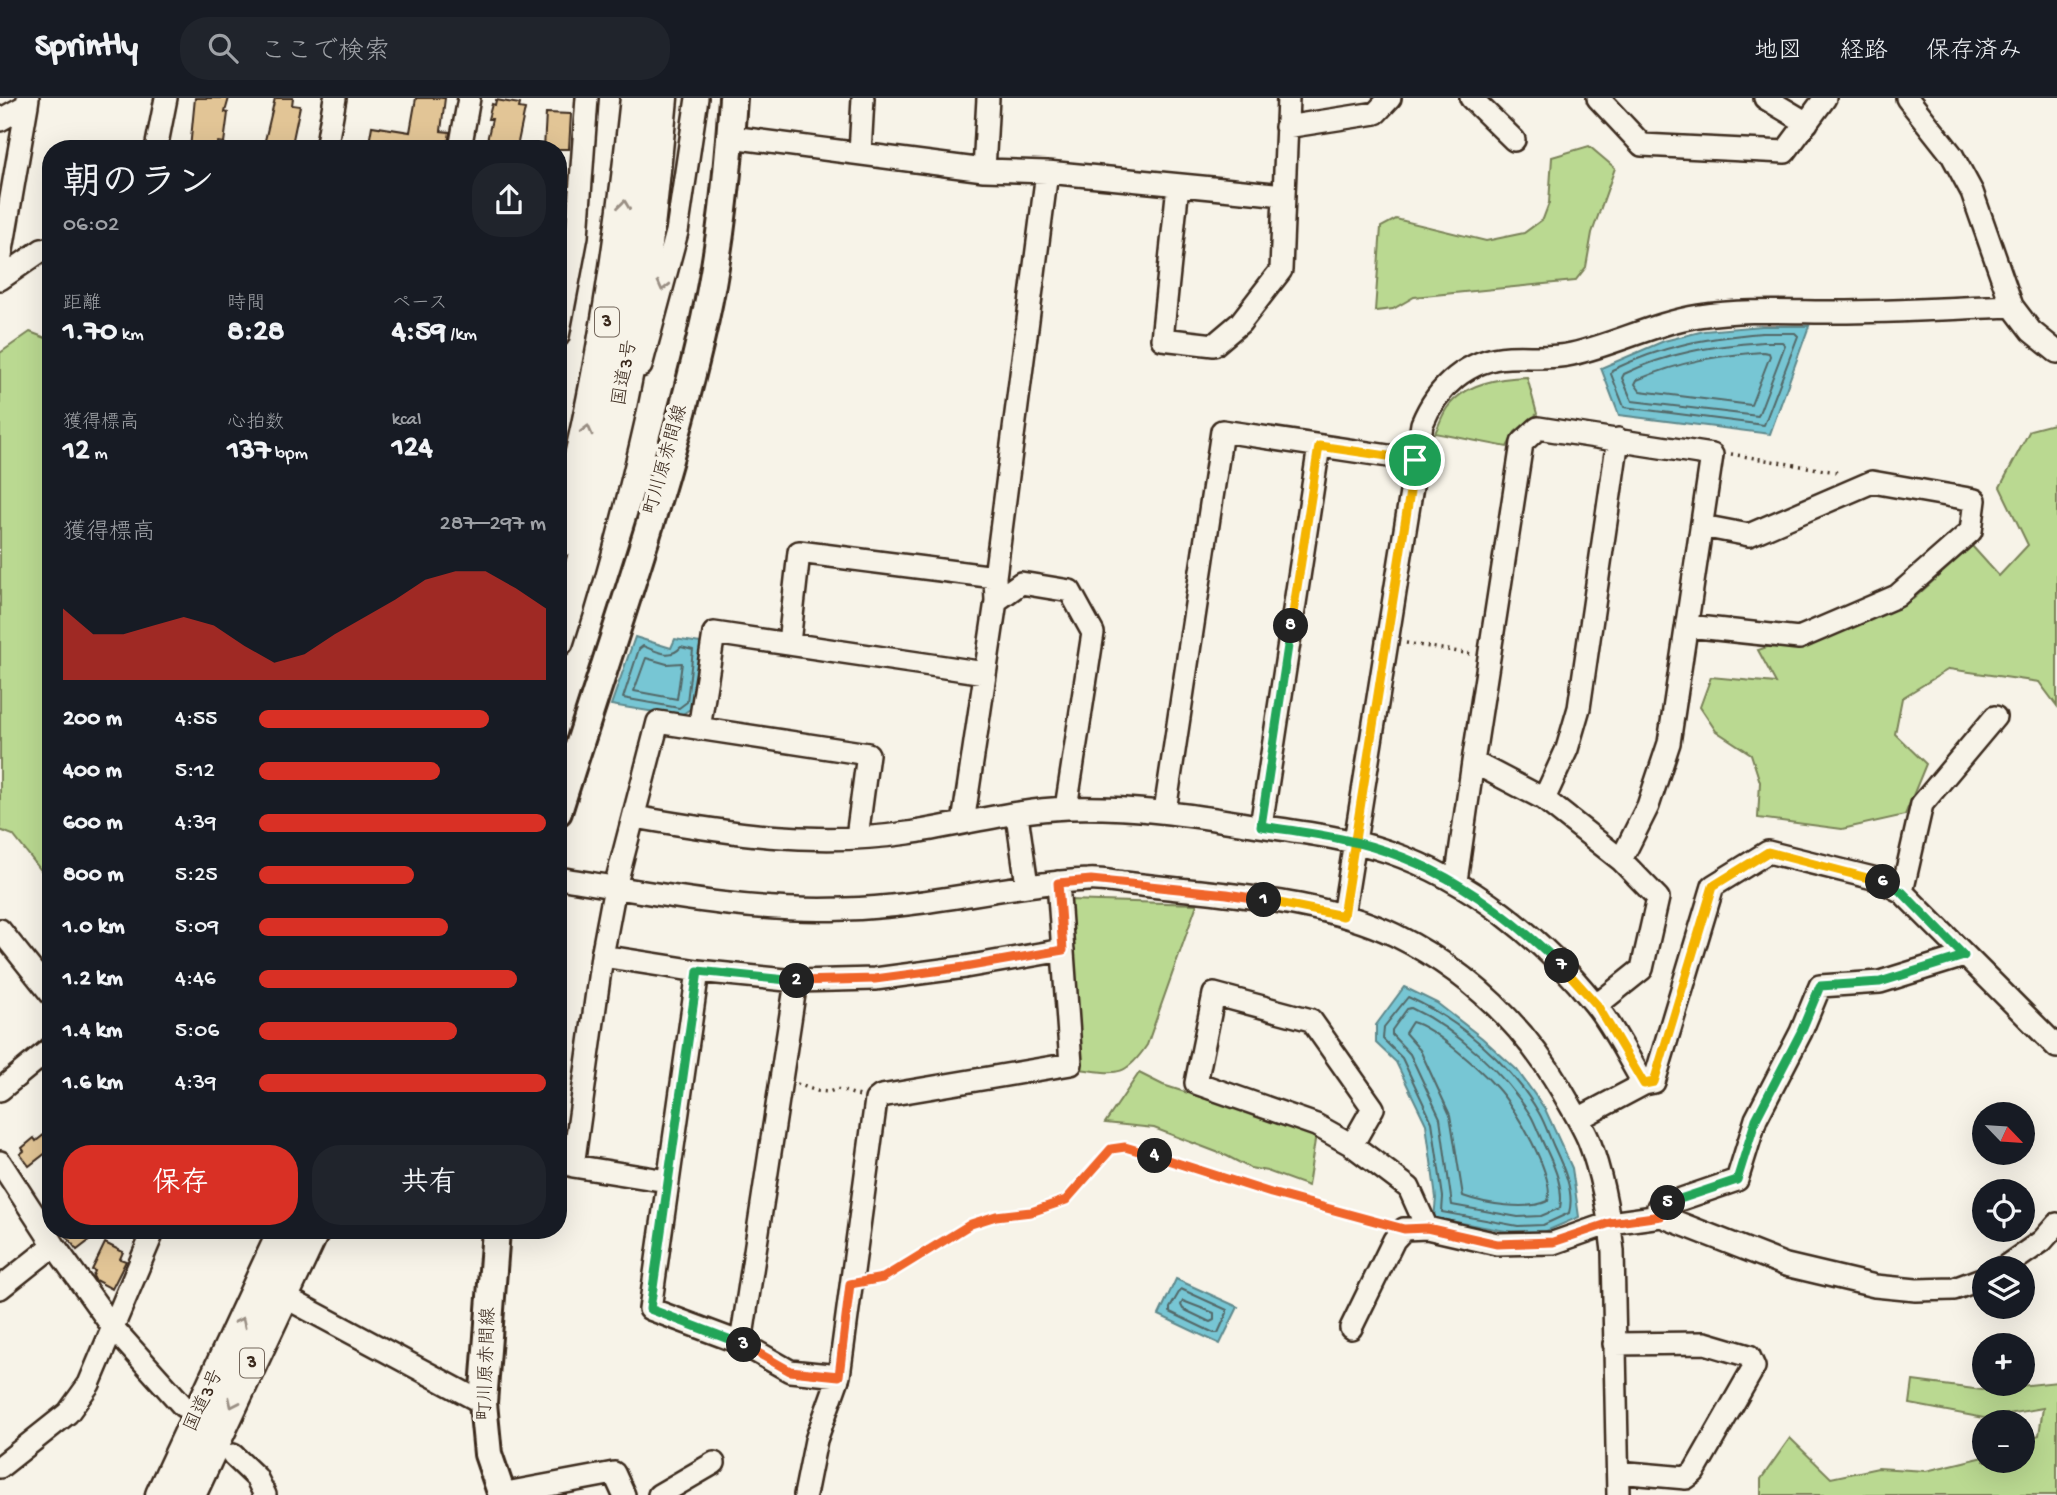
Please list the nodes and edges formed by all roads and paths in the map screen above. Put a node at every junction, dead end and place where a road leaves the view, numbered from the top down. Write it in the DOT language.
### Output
graph roads {
  1 [pos="166,98"];
  2 [pos="335,98"];
  3 [pos="469,98"];
  4 [pos="587,98"];
  5 [pos="636,98"];
  6 [pos="662,98"];
  7 [pos="697,98"];
  8 [pos="733,98"];
  9 [pos="863,98"];
  10 [pos="988,98"];
  11 [pos="1288,98"];
  12 [pos="1390,98"];
  13 [pos="1471,98"];
  14 [pos="1598,98"];
  15 [pos="1765,98"];
  16 [pos="1825,98"];
  17 [pos="1907,98"];
  18 [pos="27,101"];
  19 [pos="0,120"];
  20 [pos="1807,123"];
  21 [pos="1286,127"];
  22 [pos="731,137"];
  23 [pos="1514,139"];
  24 [pos="158,140"];
  25 [pos="328,140"];
  26 [pos="462,140"];
  27 [pos="860,153"];
  28 [pos="984,170"];
  29 [pos="1047,172"];
  30 [pos="1178,185"];
  31 [pos="1283,195"];
  32 [pos="42,250"];
  33 [pos="0,262"];
  34 [pos="0,279"];
  35 [pos="567,289"];
  36 [pos="2012,306"];
  37 [pos="2057,352"];
  38 [pos="1618,439"];
  39 [pos="1319,446"];
  40 [pos="1712,455"];
  41 [pos="1415,460"];
  42 [pos="1851,491"];
  43 [pos="567,508"];
  44 [pos="593,518"];
  45 [pos="1702,527"];
  46 [pos="995,577"];
  47 [pos="996,601"];
  48 [pos="567,609"];
  49 [pos="1688,626"];
  50 [pos="1387,639"];
  51 [pos="789,643"];
  52 [pos="1490,659"];
  53 [pos="985,673"];
  54 [pos="1995,717"];
  55 [pos="699,729"];
  56 [pos="1473,762"];
  57 [pos="567,784"];
  58 [pos="1544,799"];
  59 [pos="1066,808"];
  60 [pos="1165,811"];
  61 [pos="1017,815"];
  62 [pos="635,817"];
  63 [pos="963,823"];
  64 [pos="1261,826"];
  65 [pos="857,837"];
  66 [pos="1356,843"];
  67 [pos="1620,860"];
  68 [pos="567,879"];
  69 [pos="1456,881"];
  70 [pos="1058,883"];
  71 [pos="1027,885"];
  72 [pos="615,887"];
  73 [pos="1902,892"];
  74 [pos="1343,916"];
  75 [pos="0,929"];
  76 [pos="1063,950"];
  77 [pos="602,956"];
  78 [pos="1964,956"];
  79 [pos="698,971"];
  80 [pos="796,981"];
  81 [pos="42,983"];
  82 [pos="1597,1005"];
  83 [pos="2057,1047"];
  84 [pos="42,1055"];
  85 [pos="781,1079"];
  86 [pos="1644,1084"];
  87 [pos="0,1090"];
  88 [pos="876,1100"];
  89 [pos="1577,1119"];
  90 [pos="1352,1145"];
  91 [pos="0,1162"];
  92 [pos="667,1181"];
  93 [pos="1661,1216"];
  94 [pos="1610,1223"];
  95 [pos="2057,1224"];
  96 [pos="42,1227"];
  97 [pos="1427,1228"];
  98 [pos="1404,1229"];
  99 [pos="50,1239"];
  100 [pos="150,1239"];
  101 [pos="280,1239"];
  102 [pos="310,1239"];
  103 [pos="495,1239"];
  104 [pos="54,1245"];
  105 [pos="2021,1256"];
  106 [pos="1972,1282"];
  107 [pos="850,1284"];
  108 [pos="0,1288"];
  109 [pos="283,1296"];
  110 [pos="1350,1328"];
  111 [pos="114,1329"];
  112 [pos="741,1343"];
  113 [pos="1614,1344"];
  114 [pos="839,1376"];
  115 [pos="484,1403"];
  116 [pos="183,1406"];
  117 [pos="233,1455"];
  118 [pos="714,1463"];
  119 [pos="0,1467"];
  120 [pos="1618,1472"];
  121 [pos="502,1494"];
  122 [pos="161,1495"];
  123 [pos="190,1495"];
  124 [pos="265,1495"];
  125 [pos="624,1495"];
  126 [pos="659,1495"];
  127 [pos="805,1495"];
  128 [pos="1618,1495"];
  1 -- 24 [label="street"];
  2 -- 25 [label="street"];
  3 -- 26 [label="street"];
  4 -- 35 [label="street"];
  43 -- 5 [label="highway, 国道3号 / 3, one-way"];
  6 -- 44 [label="highway, 国道3号 / 3"];
  7 -- 44 [label="street, one-way"];
  8 -- 22 [label="main road, 町川原赤間線"];
  9 -- 27 [label="street"];
  10 -- 28 [label="street"];
  11 -- 21 [label="street"];
  12 -- 21 [label="street"];
  13 -- 23 [label="street"];
  14 -- 20 [label="street"];
  15 -- 20 [label="street"];
  16 -- 20 [label="street"];
  17 -- 36 [label="street"];
  18 -- 19 [label="street"];
  18 -- 33 [label="street"];
  21 -- 31 [label="street"];
  22 -- 27 [label="street"];
  22 -- 57 [label="main road, 町川原赤間線"];
  27 -- 28 [label="street"];
  28 -- 29 [label="street"];
  29 -- 30 [label="street"];
  29 -- 46 [label="street"];
  30 -- 31 [label="street"];
  30 -- 31 [label="street"];
  32 -- 34 [label="street"];
  36 -- 37 [label="street"];
  36 -- 41 [label="street"];
  38 -- 40 [label="street"];
  38 -- 52 [label="street"];
  38 -- 58 [label="street"];
  39 -- 41 [label="street"];
  39 -- 60 [label="street"];
  39 -- 64 [label="street"];
  40 -- 42 [label="path"];
  40 -- 45 [label="street"];
  41 -- 50 [label="street"];
  42 -- 45 [label="street"];
  42 -- 49 [label="street"];
  44 -- 48 [label="highway, 国道3号 / 3"];
  45 -- 49 [label="street"];
  46 -- 47 [label="street"];
  46 -- 51 [label="street"];
  47 -- 53 [label="street"];
  47 -- 59 [label="street"];
  49 -- 67 [label="street"];
  50 -- 52 [label="path"];
  50 -- 66 [label="street"];
  51 -- 53 [label="street"];
  51 -- 55 [label="street"];
  52 -- 56 [label="street"];
  53 -- 63 [label="street"];
  54 -- 73 [label="street"];
  55 -- 62 [label="street"];
  55 -- 65 [label="street"];
  56 -- 58 [label="street"];
  56 -- 69 [label="street"];
  58 -- 67 [label="street"];
  59 -- 60 [label="street"];
  59 -- 61 [label="street"];
  60 -- 64 [label="street"];
  61 -- 63 [label="street"];
  61 -- 71 [label="street"];
  62 -- 65 [label="street"];
  62 -- 72 [label="street"];
  63 -- 65 [label="street"];
  64 -- 66 [label="street"];
  66 -- 69 [label="street"];
  66 -- 74 [label="street"];
  67 -- 82 [label="street"];
  68 -- 72 [label="street"];
  69 -- 82 [label="street"];
  70 -- 71 [label="street"];
  70 -- 74 [label="street"];
  70 -- 76 [label="street"];
  71 -- 72 [label="street"];
  72 -- 77 [label="street"];
  73 -- 78 [label="street"];
  73 -- 86 [label="street"];
  74 -- 89 [label="street"];
  75 -- 81 [label="street"];
  76 -- 80 [label="street"];
  76 -- 88 [label="street"];
  77 -- 79 [label="street"];
  77 -- 92 [label="street"];
  78 -- 83 [label="street"];
  78 -- 93 [label="street"];
  79 -- 80 [label="street"];
  79 -- 92 [label="street"];
  80 -- 85 [label="street"];
  82 -- 86 [label="street"];
  84 -- 87 [label="street"];
  85 -- 88 [label="path"];
  85 -- 112 [label="street"];
  86 -- 89 [label="street"];
  88 -- 107 [label="street"];
  89 -- 94 [label="street"];
  90 -- 90 [label="street"];
  90 -- 97 [label="street"];
  91 -- 96 [label="street"];
  92 -- 112 [label="street"];
  93 -- 94 [label="street"];
  93 -- 106 [label="street"];
  94 -- 97 [label="street"];
  94 -- 113 [label="street"];
  95 -- 105 [label="street"];
  97 -- 98 [label="street"];
  98 -- 107 [label="path"];
  98 -- 110 [label="street"];
  99 -- 104 [label="street"];
  100 -- 111 [label="street"];
  122 -- 101 [label="highway, 国道3号 / 3, one-way"];
  102 -- 109 [label="highway, 国道3号 / 3"];
  103 -- 115 [label="main road, 町川原赤間線"];
  104 -- 108 [label="street"];
  104 -- 111 [label="street"];
  107 -- 114 [label="street"];
  109 -- 115 [label="street"];
  109 -- 123 [label="highway, 国道3号 / 3, one-way"];
  111 -- 116 [label="street"];
  111 -- 119 [label="street"];
  112 -- 114 [label="street"];
  113 -- 120 [label="street"];
  113 -- 120 [label="street"];
  114 -- 127 [label="street"];
  115 -- 121 [label="main road, 町川原赤間線"];
  117 -- 124 [label="street"];
  118 -- 126 [label="street"];
  120 -- 128 [label="street"];
  121 -- 125 [label="street"];
}
